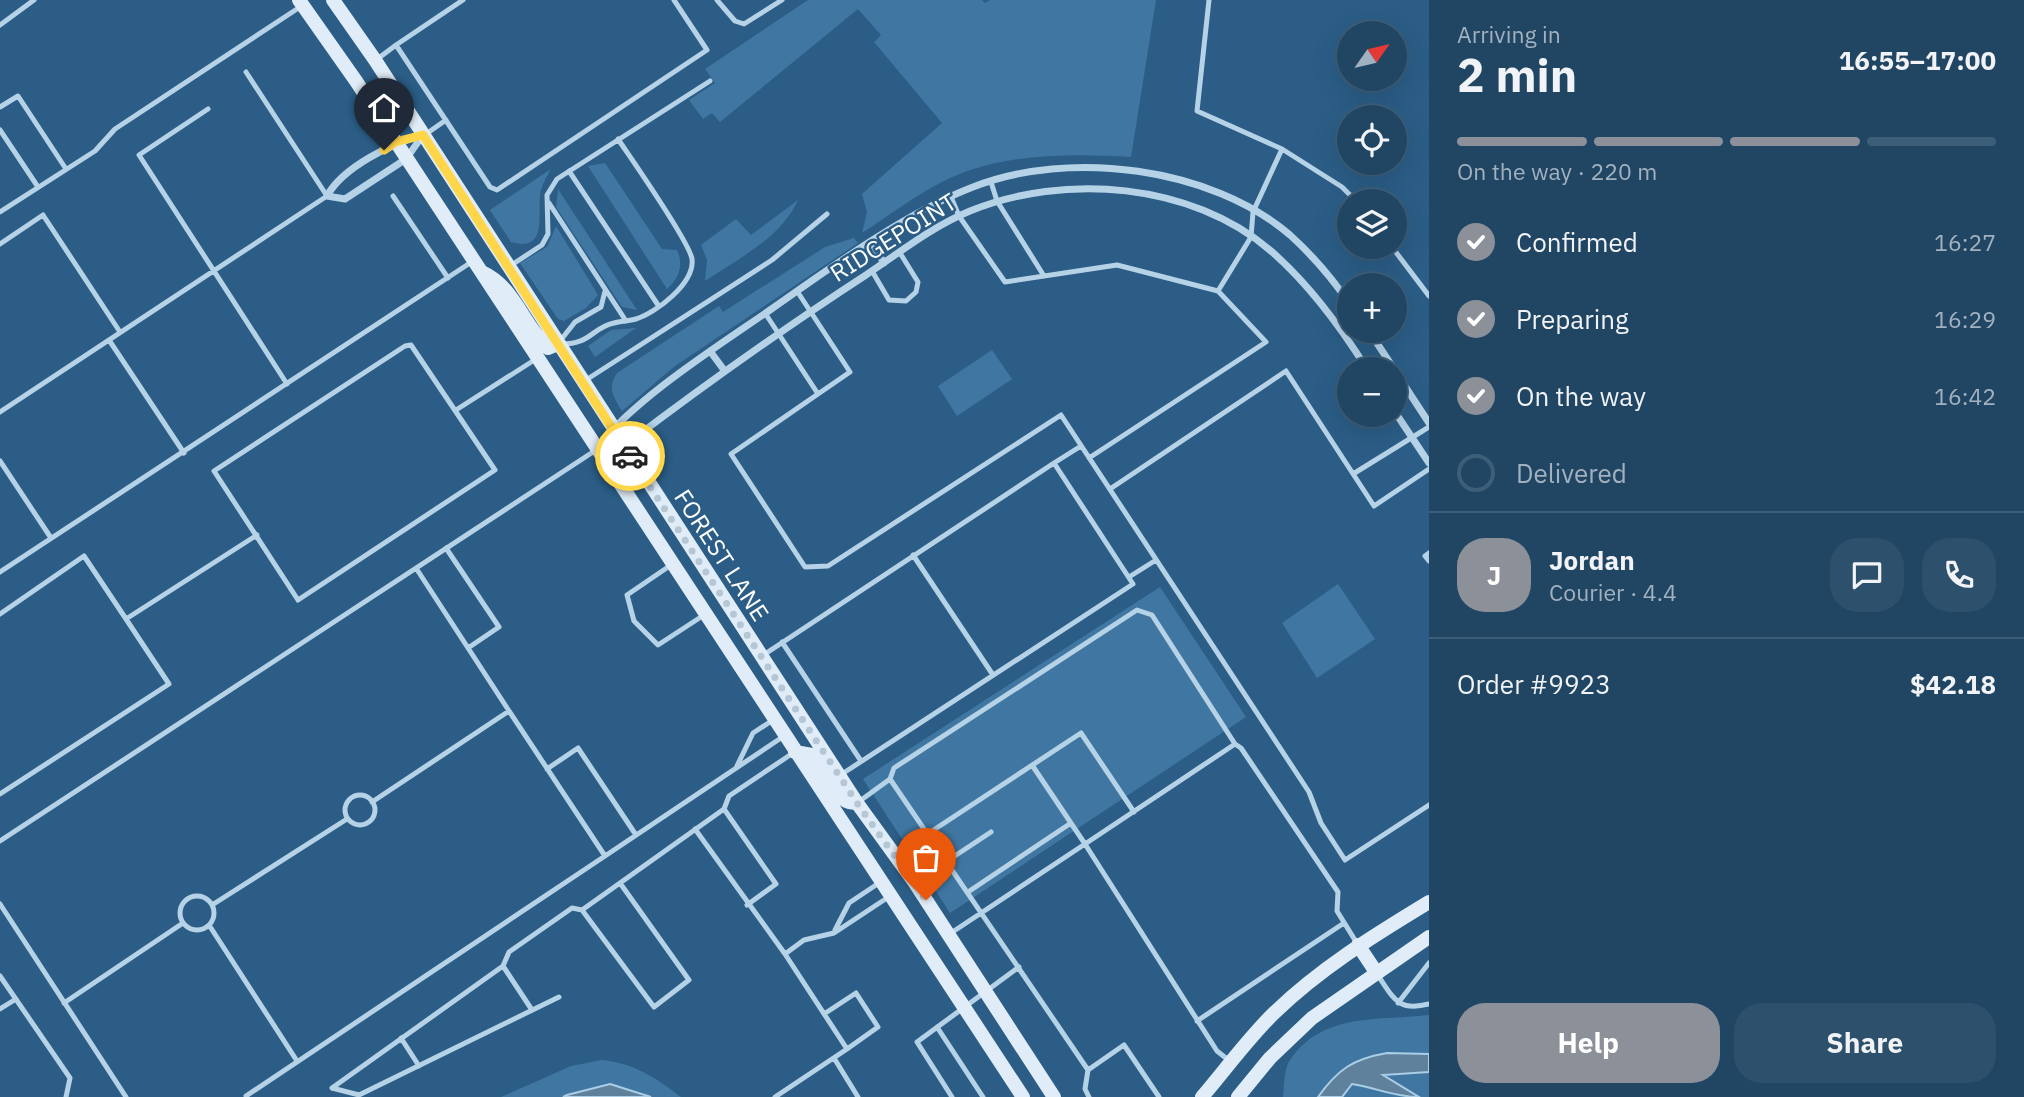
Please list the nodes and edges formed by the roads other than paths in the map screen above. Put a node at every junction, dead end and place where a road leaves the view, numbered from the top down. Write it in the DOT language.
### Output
graph roads {
  1 [pos="34,0"];
  2 [pos="333,0"];
  3 [pos="463,0"];
  4 [pos="674,0"];
  5 [pos="717,0"];
  6 [pos="782,0"];
  7 [pos="1209,0"];
  8 [pos="301,3"];
  9 [pos="0,25"];
  10 [pos="396,45"];
  11 [pos="375,60"];
  12 [pos="246,72"];
  13 [pos="710,81"];
  14 [pos="0,107"];
  15 [pos="208,109"];
  16 [pos="446,120"];
  17 [pos="0,130"];
  18 [pos="423,135"];
  19 [pos="618,139"];
  20 [pos="395,142"];
  21 [pos="1282,149"];
  22 [pos="406,159"];
  23 [pos="66,169"];
  24 [pos="569,171"];
  25 [pos="991,182"];
  26 [pos="38,187"];
  27 [pos="1344,189"];
  28 [pos="327,196"];
  29 [pos="393,196"];
  30 [pos="951,197"];
  31 [pos="997,201"];
  32 [pos="548,202"];
  33 [pos="0,212"];
  34 [pos="1253,212"];
  35 [pos="827,214"];
  36 [pos="959,216"];
  37 [pos="1251,237"];
  38 [pos="872,243"];
  39 [pos="0,244"];
  40 [pos="900,253"];
  41 [pos="1401,259"];
  42 [pos="884,263"];
  43 [pos="476,266"];
  44 [pos="509,267"];
  45 [pos="213,270"];
  46 [pos="872,271"];
  47 [pos="1044,276"];
  48 [pos="448,278"];
  49 [pos="602,285"];
  50 [pos="1337,286"];
  51 [pos="797,291"];
  52 [pos="1218,291"];
  53 [pos="1429,296"];
  54 [pos="658,305"];
  55 [pos="810,311"];
  56 [pos="765,313"];
  57 [pos="626,321"];
  58 [pos="120,332"];
  59 [pos="777,332"];
  60 [pos="109,340"];
  61 [pos="558,344"];
  62 [pos="710,351"];
  63 [pos="1359,357"];
  64 [pos="537,358"];
  65 [pos="724,370"];
  66 [pos="583,382"];
  67 [pos="287,384"];
  68 [pos="1407,390"];
  69 [pos="818,394"];
  70 [pos="456,410"];
  71 [pos="0,412"];
  72 [pos="1429,425"];
  73 [pos="1405,427"];
  74 [pos="612,428"];
  75 [pos="1412,438"];
  76 [pos="624,446"];
  77 [pos="1081,446"];
  78 [pos="596,450"];
  79 [pos="184,453"];
  80 [pos="1089,457"];
  81 [pos="0,461"];
  82 [pos="1055,463"];
  83 [pos="1429,463"];
  84 [pos="1429,469"];
  85 [pos="1353,474"];
  86 [pos="1110,489"];
  87 [pos="257,535"];
  88 [pos="51,538"];
  89 [pos="446,548"];
  90 [pos="1429,553"];
  91 [pos="913,555"];
  92 [pos="1156,560"];
  93 [pos="1429,561"];
  94 [pos="671,565"];
  95 [pos="415,568"];
  96 [pos="0,572"];
  97 [pos="1129,578"];
  98 [pos="0,614"];
  99 [pos="704,615"];
  100 [pos="126,619"];
  101 [pos="782,642"];
  102 [pos="468,648"];
  103 [pos="761,656"];
  104 [pos="740,669"];
  105 [pos="993,676"];
  106 [pos="509,711"];
  107 [pos="773,720"];
  108 [pos="784,736"];
  109 [pos="750,739"];
  110 [pos="1235,744"];
  111 [pos="795,752"];
  112 [pos="759,753"];
  113 [pos="861,761"];
  114 [pos="1032,765"];
  115 [pos="547,769"];
  116 [pos="735,769"];
  117 [pos="839,776"];
  118 [pos="890,779"];
  119 [pos="0,794"];
  120 [pos="372,802"];
  121 [pos="857,803"];
  122 [pos="1429,805"];
  123 [pos="724,809"];
  124 [pos="1134,812"];
  125 [pos="347,819"];
  126 [pos="1072,823"];
  127 [pos="695,830"];
  128 [pos="991,832"];
  129 [pos="636,835"];
  130 [pos="926,835"];
  131 [pos="0,841"];
  132 [pos="1085,844"];
  133 [pos="605,856"];
  134 [pos="945,863"];
  135 [pos="880,882"];
  136 [pos="620,883"];
  137 [pos="915,883"];
  138 [pos="968,892"];
  139 [pos="890,896"];
  140 [pos="1429,902"];
  141 [pos="0,904"];
  142 [pos="212,905"];
  143 [pos="747,905"];
  144 [pos="582,910"];
  145 [pos="982,912"];
  146 [pos="183,923"];
  147 [pos="1344,923"];
  148 [pos="209,925"];
  149 [pos="834,933"];
  150 [pos="948,935"];
  151 [pos="1429,937"];
  152 [pos="1358,945"];
  153 [pos="785,954"];
  154 [pos="1429,963"];
  155 [pos="503,966"];
  156 [pos="1019,967"];
  157 [pos="1376,972"];
  158 [pos="0,976"];
  159 [pos="985,991"];
  160 [pos="559,997"];
  161 [pos="16,999"];
  162 [pos="64,1003"];
  163 [pos="1398,1003"];
  164 [pos="1429,1004"];
  165 [pos="964,1008"];
  166 [pos="0,1009"];
  167 [pos="532,1010"];
  168 [pos="824,1014"];
  169 [pos="1197,1021"];
  170 [pos="937,1027"];
  171 [pos="401,1038"];
  172 [pos="847,1049"];
  173 [pos="834,1058"];
  174 [pos="297,1060"];
  175 [pos="1231,1062"];
  176 [pos="419,1066"];
  177 [pos="1088,1070"];
  178 [pos="246,1096"];
  179 [pos="66,1097"];
  180 [pos="126,1097"];
  181 [pos="775,1097"];
  182 [pos="858,1097"];
  183 [pos="952,1097"];
  184 [pos="984,1097"];
  185 [pos="1023,1097"];
  186 [pos="1054,1097"];
  187 [pos="1088,1097"];
  188 [pos="1159,1097"];
  189 [pos="1202,1097"];
  190 [pos="1238,1097"];
  1 -- 9 [label="lane"];
  2 -- 11 [label="main road, FOREST LANE"];
  3 -- 10 [label="lane"];
  4 -- 16 [label="lane"];
  5 -- 6 [label="lane"];
  7 -- 21 [label="lane"];
  8 -- 20 [label="main road, FOREST LANE"];
  8 -- 23 [label="lane"];
  10 -- 11 [label="lane"];
  10 -- 16 [label="lane"];
  11 -- 18 [label="main road, FOREST LANE"];
  12 -- 28 [label="lane"];
  13 -- 19 [label="lane"];
  14 -- 23 [label="lane"];
  15 -- 45 [label="lane"];
  16 -- 18 [label="lane"];
  17 -- 26 [label="lane"];
  18 -- 20 [label="street"];
  18 -- 22 [label="street"];
  18 -- 44 [label="main road, FOREST LANE"];
  19 -- 24 [label="lane"];
  19 -- 54 [label="lane"];
  20 -- 22 [label="main road, FOREST LANE"];
  20 -- 28 [label="street"];
  21 -- 27 [label="lane"];
  21 -- 34 [label="lane"];
  22 -- 28 [label="street"];
  22 -- 43 [label="main road, FOREST LANE"];
  23 -- 26 [label="lane"];
  24 -- 32 [label="lane"];
  24 -- 54 [label="lane"];
  25 -- 30 [label="street, RIDGEPOINT"];
  25 -- 31 [label="lane"];
  25 -- 34 [label="street, RIDGEPOINT"];
  26 -- 33 [label="lane"];
  28 -- 45 [label="lane"];
  29 -- 48 [label="lane"];
  30 -- 36 [label="lane"];
  30 -- 38 [label="street, RIDGEPOINT"];
  31 -- 36 [label="street, RIDGEPOINT"];
  31 -- 37 [label="street, RIDGEPOINT"];
  31 -- 47 [label="lane"];
  32 -- 44 [label="lane"];
  32 -- 49 [label="lane"];
  34 -- 37 [label="lane"];
  34 -- 50 [label="street, RIDGEPOINT"];
  35 -- 66 [label="lane"];
  36 -- 40 [label="street, RIDGEPOINT"];
  36 -- 47 [label="lane"];
  37 -- 52 [label="lane"];
  37 -- 63 [label="street, RIDGEPOINT"];
  38 -- 42 [label="street"];
  38 -- 51 [label="street, RIDGEPOINT"];
  39 -- 58 [label="lane"];
  40 -- 42 [label="street, RIDGEPOINT"];
  40 -- 46 [label="lane"];
  41 -- 53 [label="lane"];
  42 -- 46 [label="street, RIDGEPOINT"];
  43 -- 48 [label="lane"];
  43 -- 61 [label="main road"];
  43 -- 64 [label="main road, FOREST LANE"];
  44 -- 61 [label="main road, FOREST LANE"];
  45 -- 58 [label="lane"];
  45 -- 67 [label="lane"];
  46 -- 55 [label="street, RIDGEPOINT"];
  47 -- 52 [label="lane"];
  48 -- 67 [label="lane"];
  49 -- 57 [label="lane"];
  49 -- 61 [label="lane"];
  51 -- 55 [label="lane"];
  51 -- 56 [label="street, RIDGEPOINT"];
  52 -- 80 [label="lane"];
  54 -- 57 [label="lane"];
  55 -- 59 [label="street, RIDGEPOINT"];
  55 -- 69 [label="lane"];
  56 -- 59 [label="lane"];
  56 -- 62 [label="street, RIDGEPOINT"];
  57 -- 61 [label="lane"];
  58 -- 60 [label="lane"];
  59 -- 65 [label="street, RIDGEPOINT"];
  59 -- 69 [label="lane"];
  60 -- 71 [label="lane"];
  60 -- 79 [label="lane"];
  61 -- 66 [label="main road, FOREST LANE"];
  62 -- 65 [label="street"];
  62 -- 74 [label="street, RIDGEPOINT"];
  64 -- 70 [label="lane"];
  64 -- 78 [label="main road, FOREST LANE"];
  65 -- 76 [label="street, RIDGEPOINT"];
  66 -- 74 [label="main road, FOREST LANE"];
  67 -- 79 [label="lane"];
  68 -- 72 [label="street"];
  69 -- 77 [label="lane"];
  70 -- 87 [label="lane"];
  70 -- 87 [label="lane"];
  72 -- 75 [label="lane"];
  73 -- 75 [label="street"];
  74 -- 76 [label="main road, FOREST LANE"];
  74 -- 78 [label="street, RIDGEPOINT"];
  75 -- 83 [label="street"];
  75 -- 85 [label="lane"];
  76 -- 78 [label="street, RIDGEPOINT"];
  76 -- 103 [label="main road, FOREST LANE"];
  77 -- 80 [label="lane"];
  77 -- 82 [label="lane"];
  78 -- 89 [label="lane"];
  78 -- 94 [label="main road, FOREST LANE"];
  79 -- 88 [label="lane"];
  80 -- 86 [label="lane"];
  81 -- 88 [label="lane"];
  82 -- 91 [label="lane"];
  82 -- 97 [label="lane"];
  84 -- 85 [label="lane"];
  85 -- 86 [label="lane"];
  86 -- 92 [label="lane"];
  87 -- 100 [label="lane"];
  88 -- 96 [label="lane"];
  89 -- 95 [label="lane"];
  89 -- 102 [label="lane"];
  90 -- 93 [label="lane"];
  91 -- 101 [label="lane"];
  91 -- 105 [label="lane"];
  92 -- 97 [label="lane"];
  92 -- 122 [label="lane"];
  94 -- 99 [label="main road, FOREST LANE"];
  94 -- 99 [label="lane"];
  95 -- 102 [label="lane"];
  95 -- 131 [label="lane"];
  97 -- 105 [label="lane"];
  98 -- 100 [label="lane"];
  99 -- 104 [label="main road, FOREST LANE"];
  100 -- 119 [label="lane"];
  101 -- 103 [label="lane"];
  101 -- 113 [label="lane"];
  102 -- 106 [label="lane"];
  103 -- 104 [label="main road"];
  103 -- 117 [label="main road, FOREST LANE"];
  104 -- 107 [label="main road, FOREST LANE"];
  105 -- 113 [label="lane"];
  106 -- 115 [label="lane"];
  106 -- 120 [label="lane"];
  107 -- 108 [label="main road, FOREST LANE"];
  107 -- 109 [label="lane"];
  108 -- 111 [label="main road, FOREST LANE"];
  108 -- 112 [label="lane"];
  109 -- 112 [label="lane"];
  109 -- 116 [label="lane"];
  110 -- 118 [label="lane"];
  110 -- 124 [label="lane"];
  110 -- 147 [label="lane"];
  111 -- 121 [label="main road"];
  111 -- 123 [label="lane"];
  111 -- 135 [label="main road, FOREST LANE"];
  112 -- 116 [label="lane"];
  113 -- 117 [label="lane"];
  114 -- 124 [label="lane"];
  114 -- 126 [label="lane"];
  114 -- 130 [label="lane"];
  115 -- 129 [label="lane"];
  115 -- 133 [label="lane"];
  116 -- 129 [label="lane"];
  117 -- 121 [label="main road, FOREST LANE"];
  118 -- 121 [label="lane"];
  118 -- 130 [label="lane"];
  120 -- 125 [label="lane"];
  120 -- 125 [label="lane"];
  121 -- 137 [label="main road, FOREST LANE"];
  123 -- 127 [label="lane"];
  123 -- 143 [label="lane"];
  124 -- 132 [label="lane"];
  125 -- 142 [label="lane"];
  126 -- 132 [label="lane"];
  126 -- 138 [label="lane"];
  127 -- 136 [label="lane"];
  127 -- 143 [label="lane"];
  128 -- 134 [label="lane"];
  129 -- 133 [label="lane"];
  130 -- 134 [label="lane"];
  132 -- 145 [label="lane"];
  132 -- 169 [label="lane"];
  133 -- 174 [label="lane"];
  134 -- 137 [label="lane"];
  134 -- 138 [label="lane"];
  135 -- 139 [label="main road, FOREST LANE"];
  135 -- 149 [label="lane"];
  136 -- 144 [label="lane"];
  136 -- 144 [label="lane"];
  137 -- 150 [label="main road, FOREST LANE"];
  138 -- 145 [label="lane"];
  139 -- 149 [label="lane"];
  139 -- 165 [label="main road, FOREST LANE"];
  140 -- 152 [label="main road"];
  141 -- 162 [label="lane"];
  142 -- 146 [label="lane"];
  142 -- 148 [label="lane"];
  143 -- 153 [label="lane"];
  144 -- 155 [label="lane"];
  145 -- 150 [label="lane"];
  145 -- 156 [label="lane"];
  146 -- 148 [label="lane"];
  146 -- 162 [label="lane"];
  147 -- 152 [label="lane"];
  147 -- 169 [label="lane"];
  148 -- 174 [label="lane"];
  149 -- 153 [label="lane"];
  150 -- 159 [label="main road, FOREST LANE"];
  151 -- 157 [label="main road"];
  152 -- 157 [label="main road"];
  152 -- 175 [label="main road"];
  153 -- 168 [label="lane"];
  154 -- 163 [label="lane"];
  155 -- 167 [label="lane"];
  155 -- 171 [label="lane"];
  156 -- 159 [label="lane"];
  156 -- 177 [label="lane"];
  157 -- 163 [label="lane"];
  157 -- 190 [label="main road"];
  158 -- 161 [label="lane"];
  159 -- 165 [label="lane"];
  159 -- 186 [label="main road, FOREST LANE"];
  160 -- 167 [label="lane"];
  161 -- 166 [label="lane"];
  161 -- 179 [label="lane"];
  162 -- 180 [label="lane"];
  163 -- 164 [label="lane"];
  165 -- 170 [label="lane"];
  165 -- 185 [label="main road, FOREST LANE"];
  167 -- 176 [label="lane"];
  168 -- 172 [label="lane"];
  168 -- 172 [label="lane"];
  169 -- 175 [label="lane"];
  170 -- 183 [label="lane"];
  170 -- 184 [label="lane"];
  171 -- 176 [label="lane"];
  171 -- 176 [label="lane"];
  172 -- 173 [label="lane"];
  173 -- 181 [label="lane"];
  173 -- 182 [label="lane"];
  174 -- 178 [label="lane"];
  175 -- 189 [label="main road"];
  177 -- 187 [label="lane"];
  177 -- 188 [label="lane"];
}
